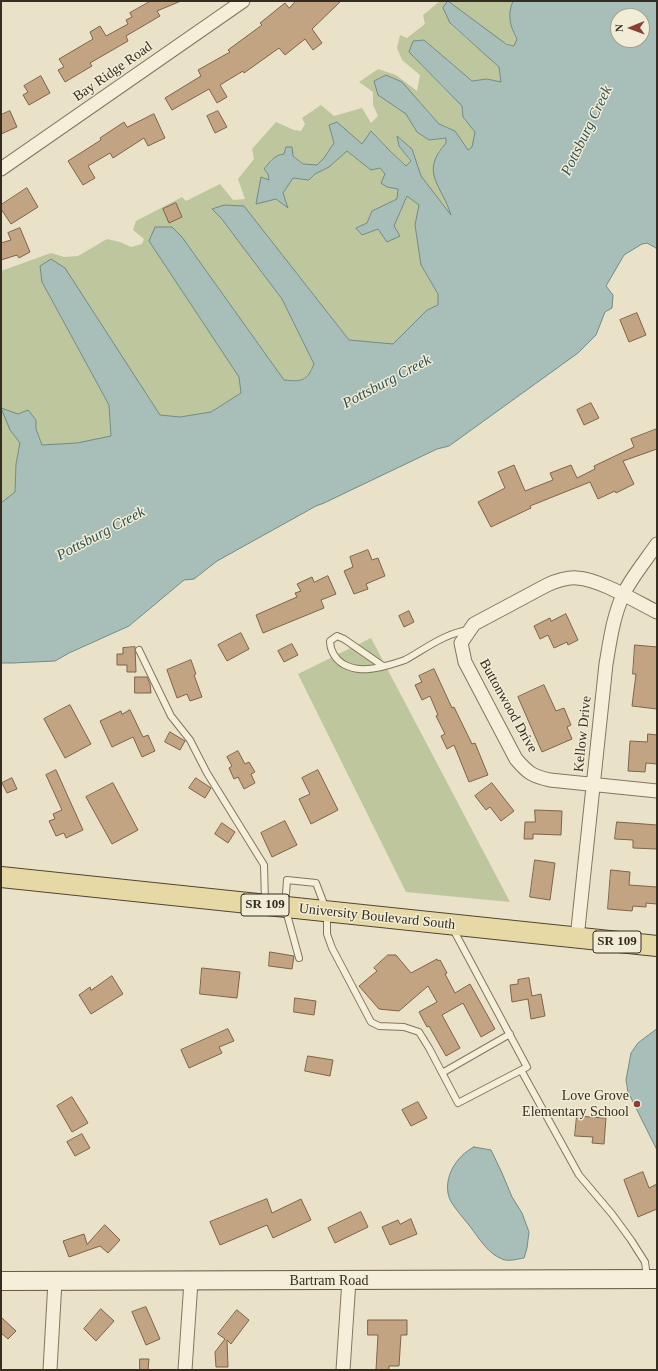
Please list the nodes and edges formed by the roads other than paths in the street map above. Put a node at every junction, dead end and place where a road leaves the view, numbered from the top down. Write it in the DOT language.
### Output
graph roads {
  1 [pos="243,1"];
  2 [pos="1,169"];
  3 [pos="657,544"];
  4 [pos="623,595"];
  5 [pos="657,612"];
  6 [pos="470,630"];
  7 [pos="139,650"];
  8 [pos="382,666"];
  9 [pos="594,784"];
  10 [pos="657,791"];
  11 [pos="1,877"];
  12 [pos="265,905"];
  13 [pos="284,907"];
  14 [pos="327,912"];
  15 [pos="451,925"];
  16 [pos="577,938"];
  17 [pos="657,946"];
  18 [pos="299,958"];
  19 [pos="510,1034"];
  20 [pos="521,1070"];
  21 [pos="442,1073"];
  22 [pos="652,1279"];
  23 [pos="1,1280"];
  24 [pos="349,1280"];
  25 [pos="55,1281"];
  26 [pos="191,1281"];
  27 [pos="50,1370"];
  28 [pos="185,1370"];
  29 [pos="343,1370"];
  1 -- 2 [label="street, Bay Ridge Road"];
  3 -- 4 [label="street, Kellow Drive"];
  4 -- 5 [label="street"];
  4 -- 6 [label="street"];
  4 -- 9 [label="street, Kellow Drive"];
  6 -- 8 [label="lane"];
  6 -- 9 [label="street, Buttonwood Drive"];
  7 -- 12 [label="lane"];
  8 -- 8 [label="lane"];
  9 -- 10 [label="street, Buttonwood Drive"];
  9 -- 16 [label="street, Kellow Drive"];
  11 -- 12 [label="main road, University Boulevard South / SR 109"];
  12 -- 13 [label="main road, University Boulevard South / SR 109"];
  13 -- 14 [label="main road, University Boulevard South / SR 109"];
  13 -- 14 [label="lane"];
  13 -- 18 [label="lane"];
  14 -- 15 [label="main road, University Boulevard South / SR 109"];
  14 -- 21 [label="lane"];
  15 -- 16 [label="main road, University Boulevard South / SR 109"];
  15 -- 19 [label="lane"];
  16 -- 17 [label="main road, University Boulevard South / SR 109"];
  19 -- 20 [label="lane"];
  19 -- 21 [label="lane"];
  20 -- 21 [label="lane"];
  20 -- 22 [label="lane"];
  22 -- 24 [label="street, Bartram Road"];
  23 -- 25 [label="street, Bartram Road"];
  24 -- 26 [label="street, Bartram Road"];
  24 -- 29 [label="street"];
  25 -- 26 [label="street, Bartram Road"];
  25 -- 27 [label="street"];
  26 -- 28 [label="street"];
}
